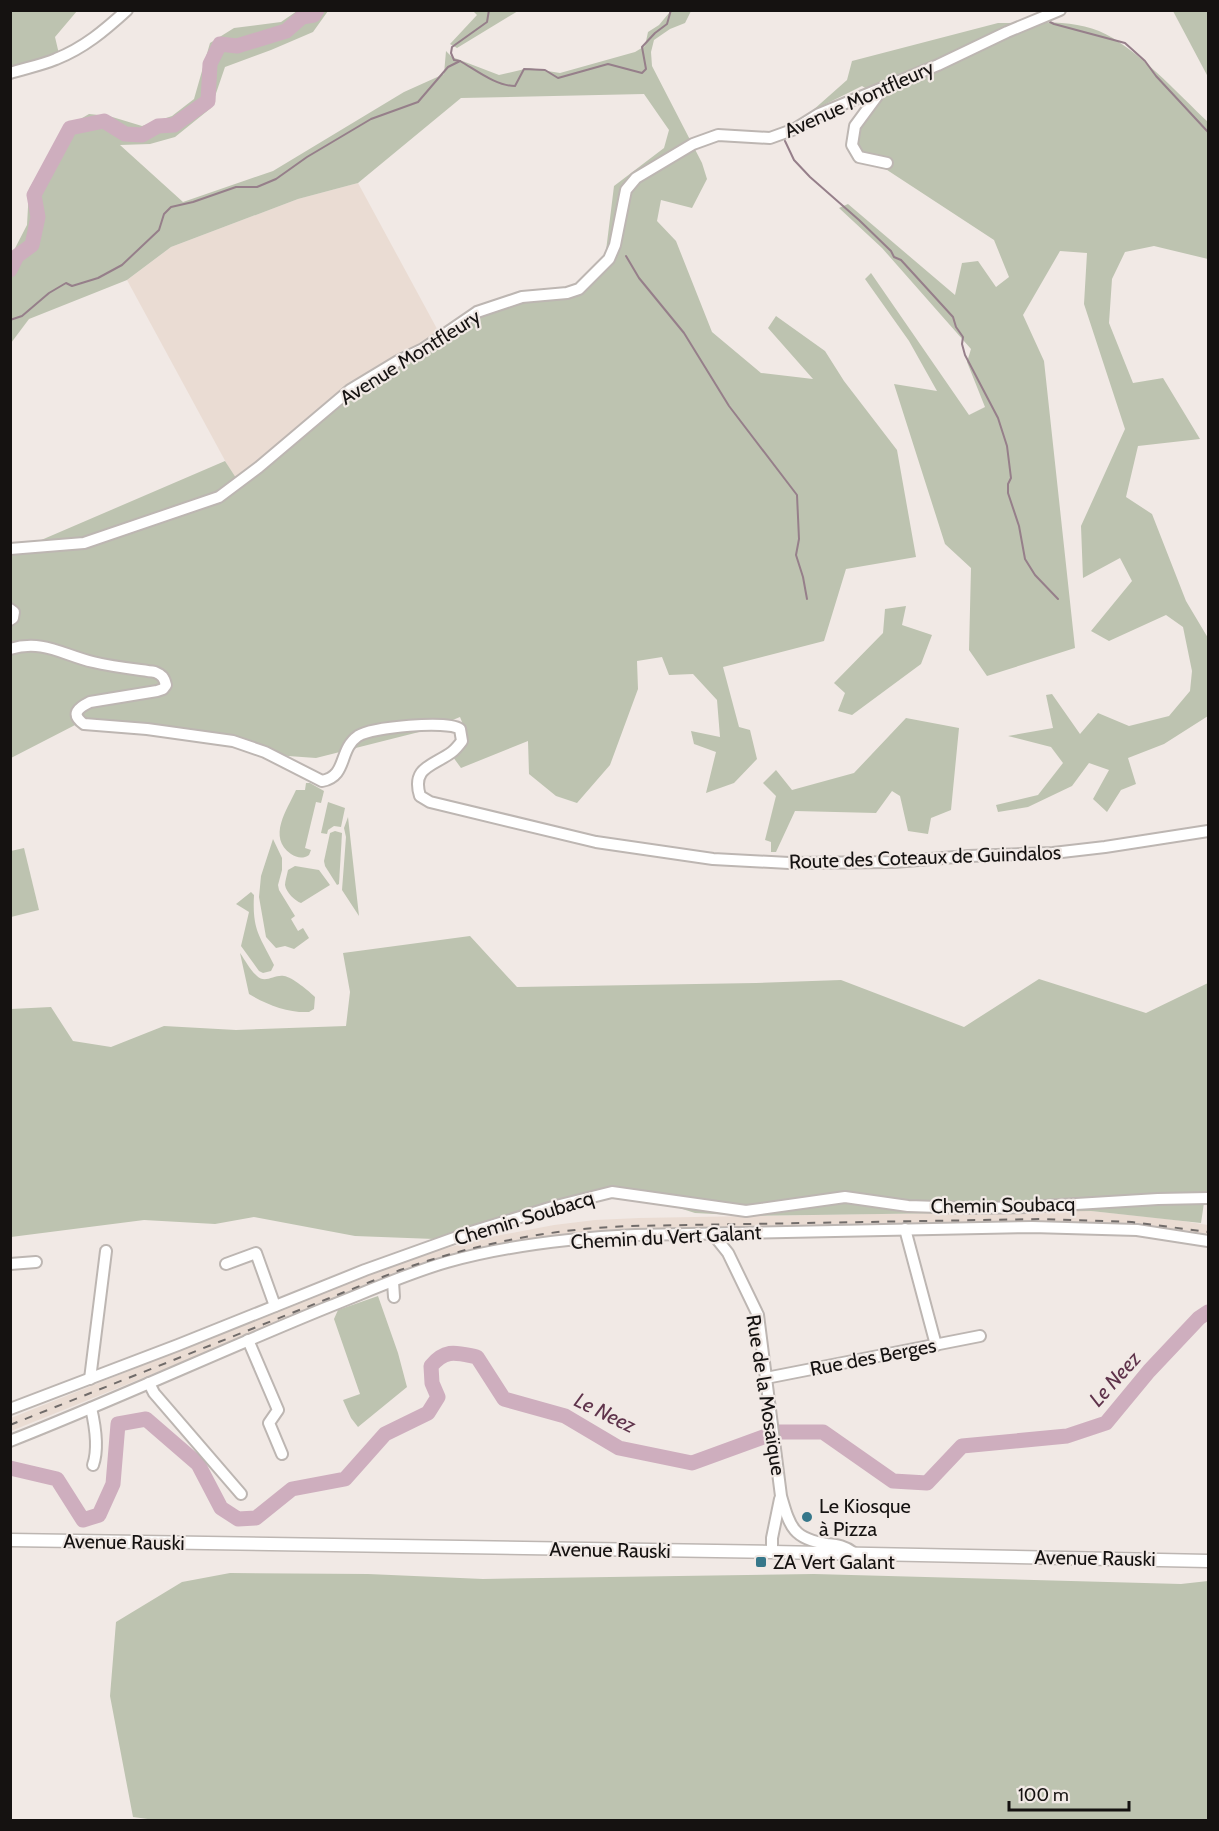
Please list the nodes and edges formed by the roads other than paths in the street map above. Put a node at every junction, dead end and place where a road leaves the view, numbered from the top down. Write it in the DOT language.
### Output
graph roads {
  1 [pos="127,10"];
  2 [pos="1060,10"];
  3 [pos="10,73"];
  4 [pos="883,88"];
  5 [pos="887,163"];
  6 [pos="10,549"];
  7 [pos="10,609"];
  8 [pos="10,620"];
  9 [pos="10,649"];
  10 [pos="1209,831"];
  11 [pos="1209,1198"];
  12 [pos="905,1229"];
  13 [pos="712,1233"];
  14 [pos="1209,1241"];
  15 [pos="106,1251"];
  16 [pos="36,1262"];
  17 [pos="10,1264"];
  18 [pos="226,1264"];
  19 [pos="393,1282"];
  20 [pos="394,1297"];
  21 [pos="275,1306"];
  22 [pos="980,1336"];
  23 [pos="248,1340"];
  24 [pos="936,1345"];
  25 [pos="766,1378"];
  26 [pos="90,1379"];
  27 [pos="149,1383"];
  28 [pos="91,1408"];
  29 [pos="10,1409"];
  30 [pos="10,1441"];
  31 [pos="282,1454"];
  32 [pos="93,1465"];
  33 [pos="241,1494"];
  34 [pos="781,1496"];
  35 [pos="774,1530"];
  36 [pos="795,1531"];
  37 [pos="10,1540"];
  38 [pos="778,1552"];
  39 [pos="854,1553"];
  40 [pos="1209,1561"];
  1 -- 3 [label="street"];
  2 -- 4 [label="street, Avenue Montfleury"];
  4 -- 5 [label="street"];
  4 -- 6 [label="street, Avenue Montfleury"];
  7 -- 8 [label="street"];
  9 -- 10 [label="street, Route des Coteaux de Guindalos"];
  11 -- 21 [label="street, Chemin Soubacq"];
  12 -- 13 [label="street, Chemin du Vert Galant"];
  12 -- 14 [label="street, Chemin du Vert Galant"];
  12 -- 24 [label="street"];
  13 -- 19 [label="street, Chemin du Vert Galant"];
  13 -- 25 [label="street, Rue de la Mosaïque"];
  15 -- 26 [label="street"];
  16 -- 17 [label="street"];
  18 -- 21 [label="street"];
  19 -- 20 [label="street"];
  19 -- 23 [label="street, Chemin du Vert Galant"];
  21 -- 26 [label="street, Chemin Soubacq"];
  22 -- 24 [label="street, Rue des Berges"];
  23 -- 27 [label="street, Chemin du Vert Galant"];
  23 -- 31 [label="street"];
  24 -- 25 [label="street, Rue des Berges"];
  25 -- 34 [label="street, Rue de la Mosaïque"];
  26 -- 29 [label="street, Chemin Soubacq"];
  27 -- 28 [label="street, Chemin du Vert Galant"];
  27 -- 33 [label="street"];
  28 -- 30 [label="street, Chemin du Vert Galant"];
  28 -- 32 [label="street"];
  34 -- 35 [label="street, Rue de la Mosaïque"];
  34 -- 36 [label="street, Rue de la Mosaïque"];
  35 -- 36 [label="street"];
  35 -- 38 [label="street, Rue de la Mosaïque"];
  36 -- 38 [label="street"];
  36 -- 39 [label="street"];
  37 -- 38 [label="main road, Avenue Rauski"];
  38 -- 39 [label="main road, Avenue Rauski"];
  39 -- 40 [label="main road, Avenue Rauski"];
}
